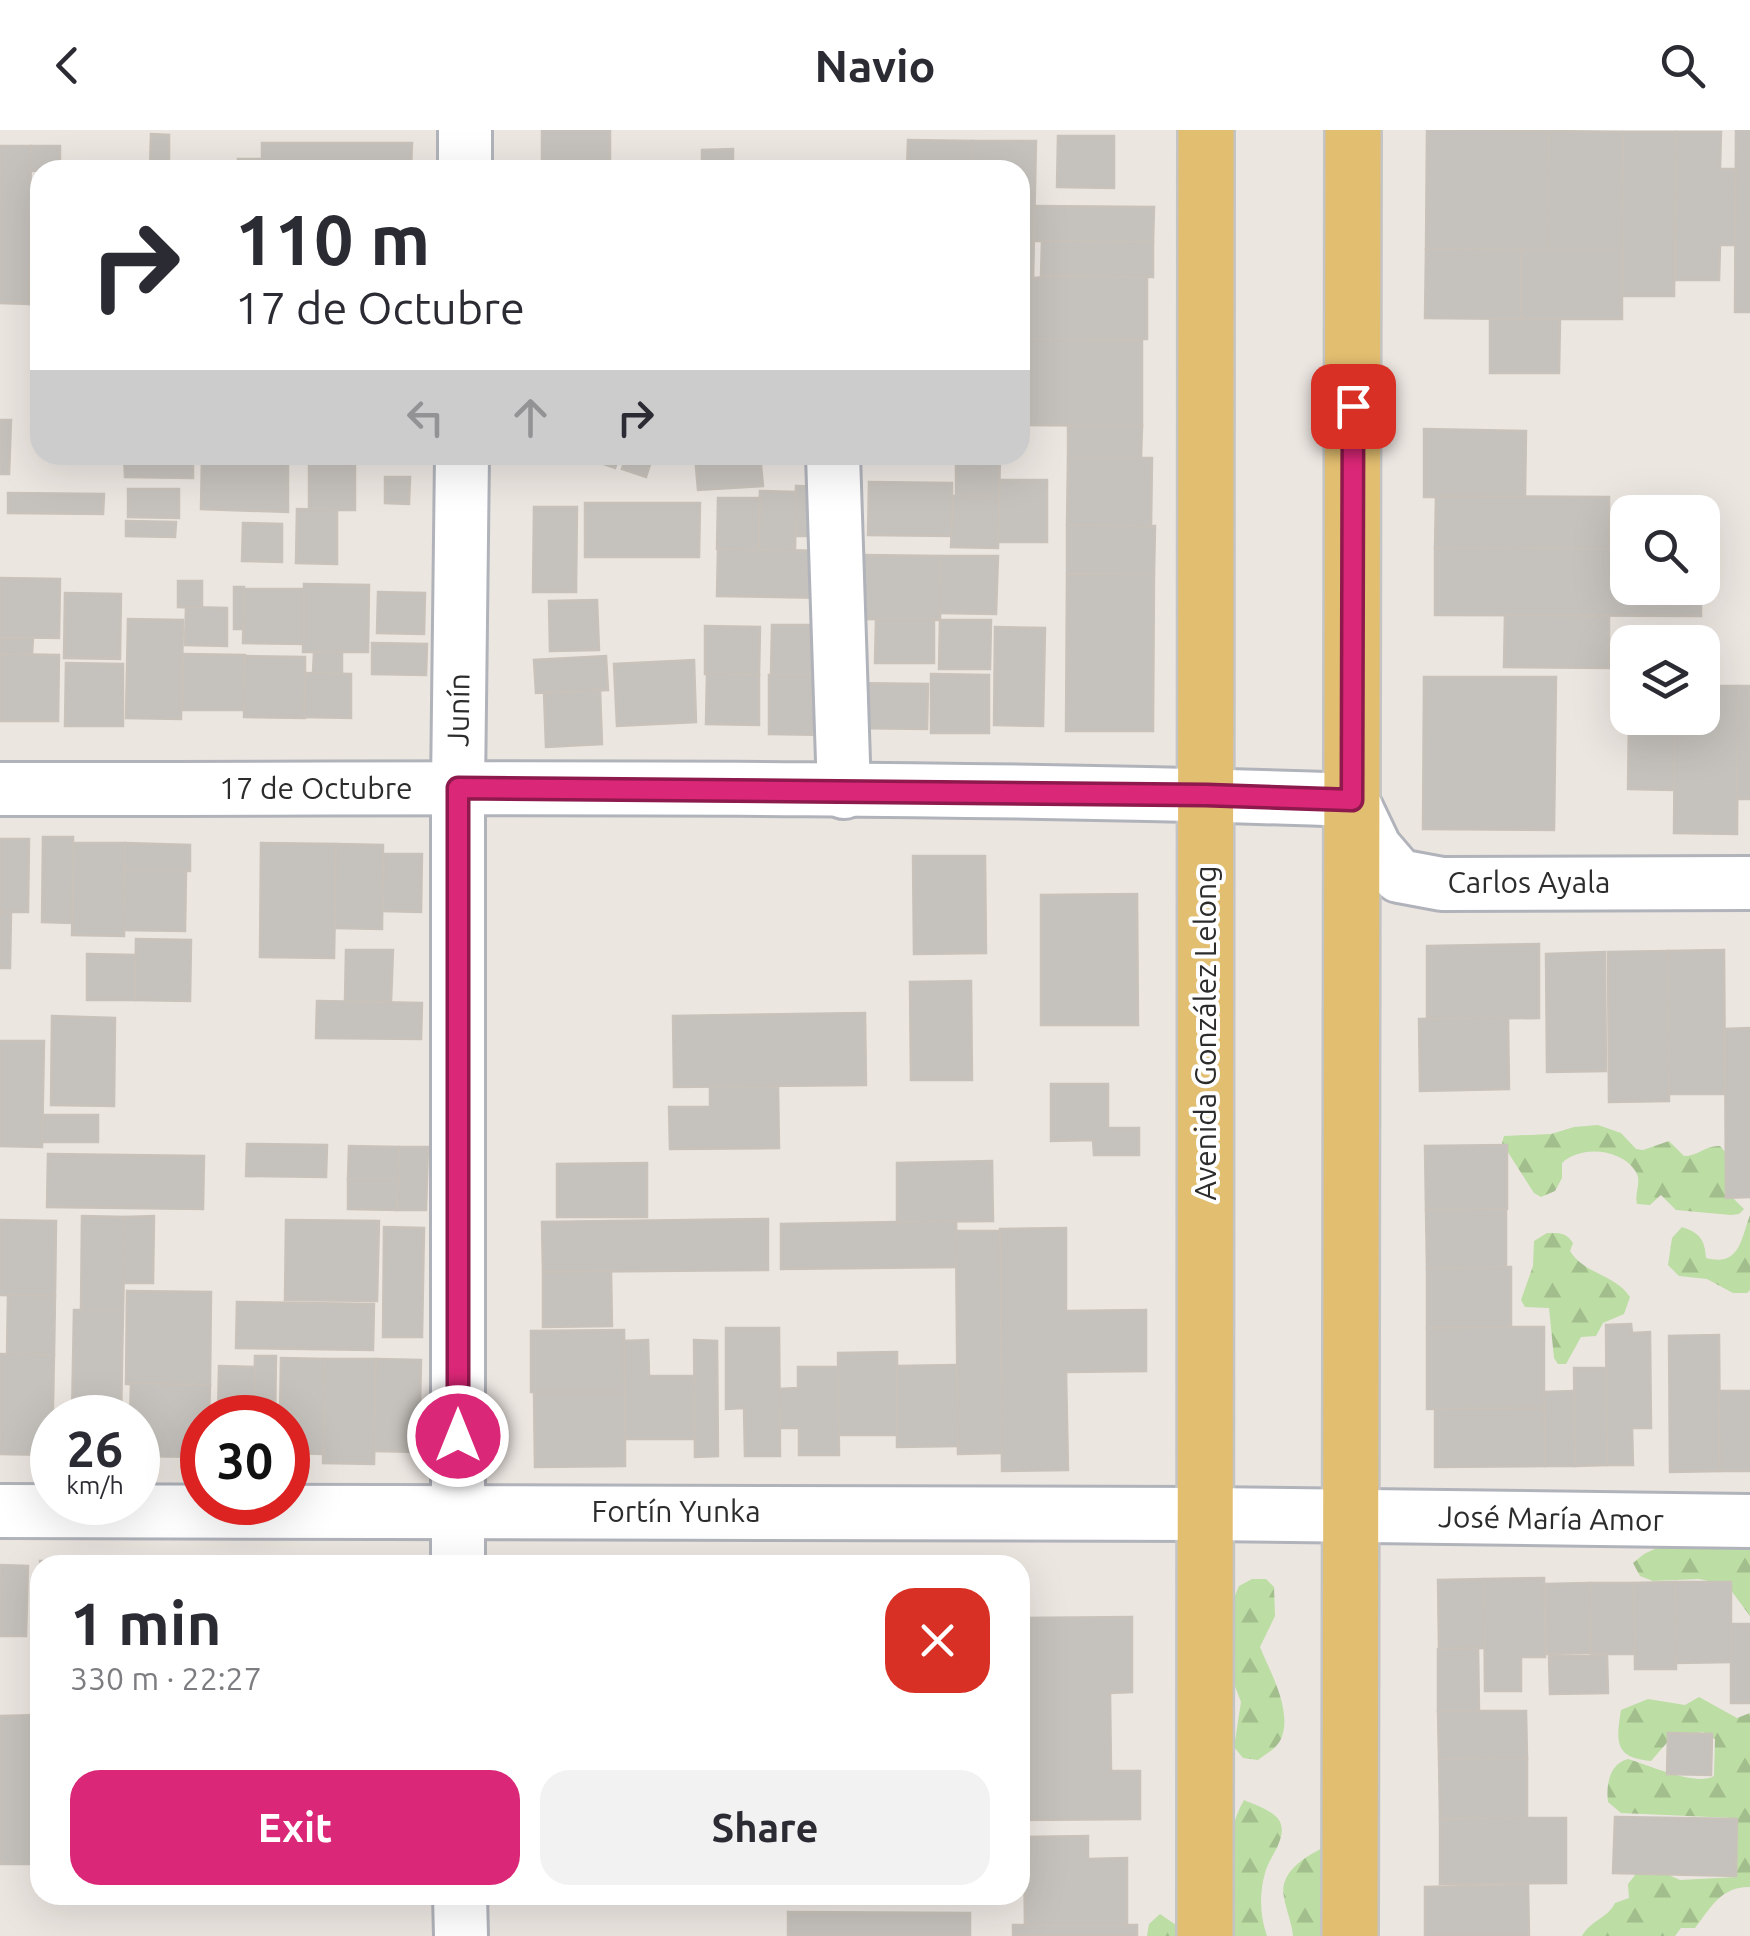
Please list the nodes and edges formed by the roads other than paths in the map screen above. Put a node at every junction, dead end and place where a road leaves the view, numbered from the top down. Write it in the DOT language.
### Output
graph roads {
  1 [pos="465,130"];
  2 [pos="1206,130"];
  3 [pos="1353,130"];
  4 [pos="464,160"];
  5 [pos="462,465"];
  6 [pos="833,465"];
  7 [pos="458,788"];
  8 [pos="0,790"];
  9 [pos="844,792"];
  10 [pos="1206,795"];
  11 [pos="1352,800"];
  12 [pos="1750,884"];
  13 [pos="0,1511"];
  14 [pos="458,1512"];
  15 [pos="1206,1514"];
  16 [pos="1351,1518"];
  17 [pos="1750,1521"];
  18 [pos="458,1555"];
  19 [pos="460,1905"];
  20 [pos="460,1936"];
  21 [pos="1206,1936"];
  22 [pos="1350,1936"];
  1 -- 4 [label="street"];
  2 -- 10 [label="main road, Avenida González Lelong"];
  3 -- 11 [label="main road"];
  5 -- 7 [label="street, Junín"];
  6 -- 9 [label="street"];
  7 -- 8 [label="street, 17 de Octubre"];
  7 -- 9 [label="street, 17 de Octubre"];
  7 -- 14 [label="street, Junín"];
  9 -- 10 [label="street, 17 de Octubre"];
  10 -- 11 [label="street, 17 de Octubre"];
  10 -- 15 [label="main road, Avenida González Lelong"];
  11 -- 12 [label="street, Carlos Ayala"];
  11 -- 16 [label="main road"];
  13 -- 14 [label="street, Fortín Yunka"];
  14 -- 15 [label="street, Fortín Yunka"];
  14 -- 18 [label="street, Junín"];
  15 -- 16 [label="street, Fortín Yunka"];
  15 -- 21 [label="main road, Avenida González Lelong"];
  16 -- 17 [label="street, José María Amor"];
  16 -- 22 [label="main road"];
  19 -- 20 [label="street"];
}
